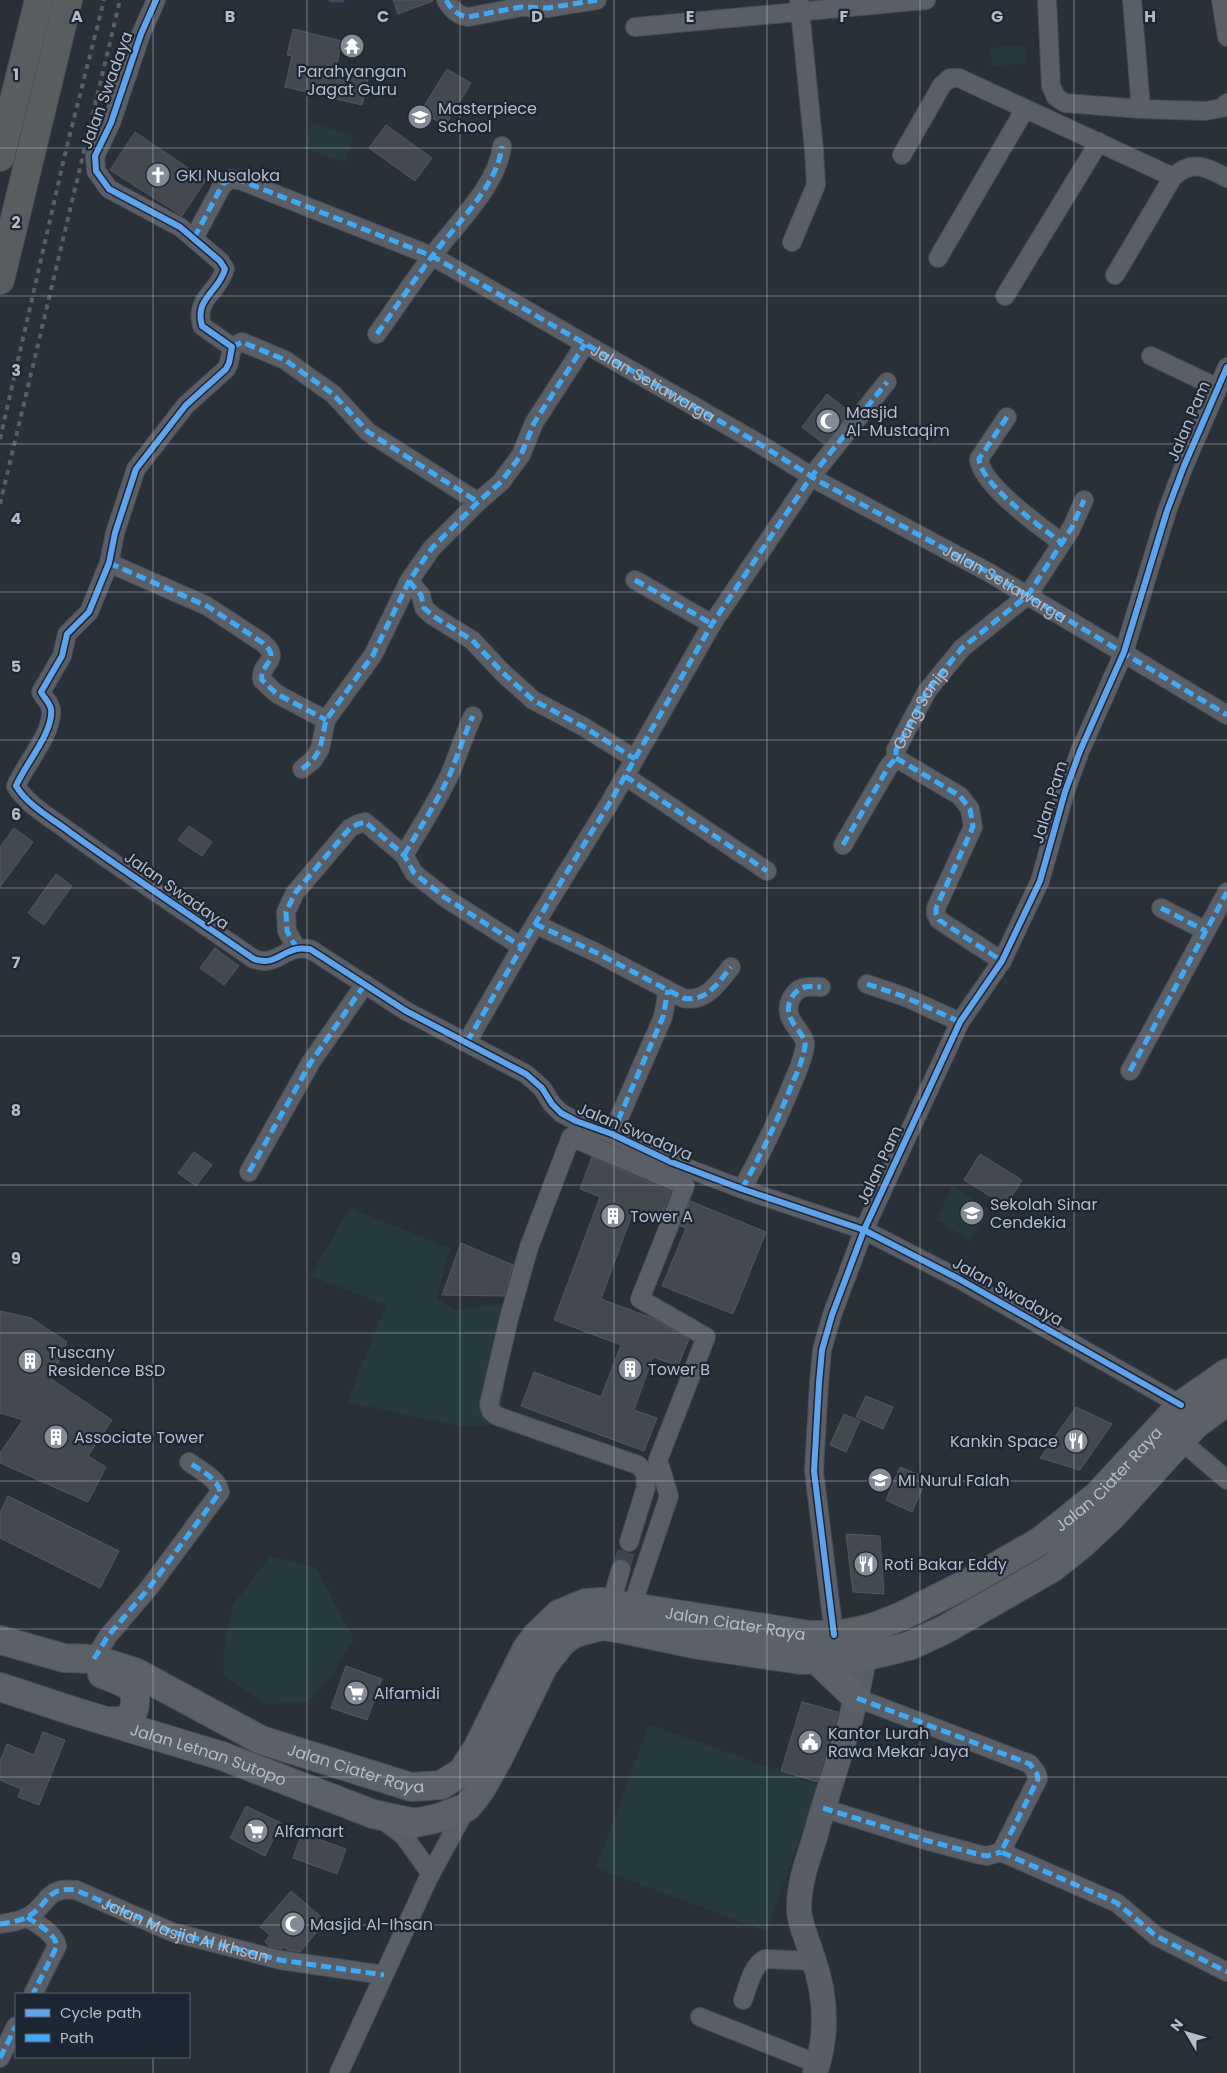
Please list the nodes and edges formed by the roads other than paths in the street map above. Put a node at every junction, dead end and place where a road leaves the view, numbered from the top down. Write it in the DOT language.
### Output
graph roads {
  1 [pos="39,0"];
  2 [pos="68,0"];
  3 [pos="156,0"];
  4 [pos="446,0"];
  5 [pos="597,0"];
  6 [pos="926,0"];
  7 [pos="1047,0"];
  8 [pos="1132,0"];
  9 [pos="1222,0"];
  10 [pos="800,5"];
  11 [pos="635,27"];
  12 [pos="1227,37"];
  13 [pos="1227,103"];
  14 [pos="1025,108"];
  15 [pos="1141,109"];
  16 [pos="1099,142"];
  17 [pos="502,146"];
  18 [pos="902,155"];
  19 [pos="0,157"];
  20 [pos="25,176"];
  21 [pos="1173,177"];
  22 [pos="1227,178"];
  23 [pos="194,238"];
  24 [pos="792,242"];
  25 [pos="0,250"];
  26 [pos="432,256"];
  27 [pos="938,258"];
  28 [pos="1115,275"];
  29 [pos="0,280"];
  30 [pos="1004,296"];
  31 [pos="378,334"];
  32 [pos="585,344"];
  33 [pos="232,347"];
  34 [pos="1151,356"];
  35 [pos="1227,367"];
  36 [pos="887,382"];
  37 [pos="1218,388"];
  38 [pos="1007,417"];
  39 [pos="811,476"];
  40 [pos="1084,500"];
  41 [pos="478,502"];
  42 [pos="1062,543"];
  43 [pos="109,563"];
  44 [pos="635,580"];
  45 [pos="409,581"];
  46 [pos="1028,595"];
  47 [pos="712,624"];
  48 [pos="1124,652"];
  49 [pos="1227,715"];
  50 [pos="473,716"];
  51 [pos="326,720"];
  52 [pos="896,758"];
  53 [pos="634,760"];
  54 [pos="302,768"];
  55 [pos="625,776"];
  56 [pos="843,845"];
  57 [pos="404,855"];
  58 [pos="767,871"];
  59 [pos="1227,892"];
  60 [pos="1161,908"];
  61 [pos="535,924"];
  62 [pos="1206,931"];
  63 [pos="522,947"];
  64 [pos="297,949"];
  65 [pos="1002,961"];
  66 [pos="731,967"];
  67 [pos="365,984"];
  68 [pos="867,984"];
  69 [pos="821,987"];
  70 [pos="668,990"];
  71 [pos="960,1022"];
  72 [pos="467,1042"];
  73 [pos="1130,1071"];
  74 [pos="612,1134"];
  75 [pos="249,1172"];
  76 [pos="742,1189"];
  77 [pos="864,1230"];
  78 [pos="1227,1372"];
  79 [pos="1217,1398"];
  80 [pos="1181,1405"];
  81 [pos="1180,1440"];
  82 [pos="189,1462"];
  83 [pos="1227,1480"];
  84 [pos="629,1542"];
  85 [pos="621,1569"];
  86 [pos="621,1604"];
  87 [pos="834,1635"];
  88 [pos="0,1640"];
  89 [pos="864,1657"];
  90 [pos="64,1658"];
  91 [pos="94,1659"];
  92 [pos="817,1660"];
  93 [pos="0,1687"];
  94 [pos="857,1698"];
  95 [pos="106,1721"];
  96 [pos="261,1740"];
  97 [pos="468,1807"];
  98 [pos="823,1808"];
  99 [pos="374,1814"];
  100 [pos="1001,1852"];
  101 [pos="431,1874"];
  102 [pos="27,1917"];
  103 [pos="0,1924"];
  104 [pos="814,1961"];
  105 [pos="1227,1972"];
  106 [pos="384,1975"];
  107 [pos="32,1993"];
  108 [pos="743,2000"];
  109 [pos="700,2017"];
  110 [pos="15,2028"];
  111 [pos="0,2058"];
  112 [pos="816,2068"];
  113 [pos="339,2073"];
  1 -- 19 [label="highway"];
  2 -- 20 [label="highway"];
  3 -- 23 [label="street, Jalan Swadaya"];
  4 -- 5 [label="street"];
  6 -- 10 [label="street"];
  7 -- 15 [label="street"];
  8 -- 15 [label="street"];
  9 -- 12 [label="street"];
  10 -- 11 [label="street"];
  10 -- 24 [label="street"];
  13 -- 15 [label="street"];
  14 -- 16 [label="street"];
  14 -- 18 [label="street"];
  14 -- 27 [label="street"];
  16 -- 21 [label="street"];
  16 -- 30 [label="street"];
  17 -- 26 [label="street"];
  20 -- 25 [label="highway"];
  20 -- 29 [label="highway"];
  21 -- 22 [label="street"];
  21 -- 28 [label="street"];
  23 -- 26 [label="street, Jalan Setiawarga"];
  23 -- 33 [label="street, Jalan Swadaya"];
  26 -- 31 [label="street"];
  26 -- 32 [label="street, Jalan Setiawarga"];
  32 -- 39 [label="street, Jalan Setiawarga"];
  32 -- 41 [label="street"];
  33 -- 41 [label="street"];
  33 -- 43 [label="street, Jalan Swadaya"];
  34 -- 37 [label="street"];
  35 -- 37 [label="street, Jalan Pam"];
  36 -- 39 [label="street"];
  37 -- 48 [label="street, Jalan Pam"];
  38 -- 42 [label="street"];
  39 -- 46 [label="street, Jalan Setiawarga"];
  39 -- 47 [label="street"];
  40 -- 42 [label="street, Gang Sanip"];
  41 -- 45 [label="street"];
  42 -- 46 [label="street, Gang Sanip"];
  43 -- 51 [label="street"];
  43 -- 64 [label="street, Jalan Swadaya"];
  44 -- 47 [label="street"];
  45 -- 51 [label="street"];
  45 -- 53 [label="street"];
  46 -- 48 [label="street, Jalan Setiawarga"];
  46 -- 52 [label="street, Gang Sanip"];
  47 -- 53 [label="street"];
  48 -- 49 [label="street, Jalan Setiawarga"];
  48 -- 65 [label="street, Jalan Pam"];
  50 -- 57 [label="street"];
  51 -- 54 [label="street"];
  52 -- 56 [label="street, Gang Sanip"];
  52 -- 65 [label="street"];
  53 -- 55 [label="street"];
  55 -- 58 [label="street"];
  55 -- 61 [label="street"];
  57 -- 63 [label="street"];
  57 -- 64 [label="street"];
  59 -- 62 [label="street"];
  60 -- 62 [label="street"];
  61 -- 63 [label="street"];
  61 -- 70 [label="street"];
  62 -- 73 [label="street"];
  63 -- 72 [label="street"];
  64 -- 67 [label="street, Jalan Swadaya"];
  65 -- 71 [label="street, Jalan Pam"];
  66 -- 70 [label="street"];
  67 -- 72 [label="street, Jalan Swadaya"];
  67 -- 75 [label="street"];
  68 -- 71 [label="street"];
  69 -- 76 [label="street"];
  70 -- 74 [label="street"];
  71 -- 77 [label="street, Jalan Pam"];
  72 -- 74 [label="street, Jalan Swadaya"];
  74 -- 76 [label="street, Jalan Swadaya"];
  76 -- 77 [label="street, Jalan Swadaya"];
  77 -- 80 [label="street, Jalan Swadaya"];
  77 -- 87 [label="street, Jalan Pam"];
  78 -- 79 [label="main road, Jalan Ciater Raya"];
  79 -- 80 [label="main road, Jalan Ciater Raya"];
  79 -- 81 [label="main road, Jalan Ciater Raya"];
  80 -- 87 [label="main road, Jalan Ciater Raya"];
  81 -- 83 [label="street"];
  81 -- 89 [label="main road, Jalan Ciater Raya"];
  82 -- 91 [label="street"];
  84 -- 86 [label="street"];
  85 -- 86 [label="street"];
  86 -- 87 [label="main road, Jalan Ciater Raya"];
  86 -- 96 [label="main road, Jalan Ciater Raya"];
  88 -- 90 [label="main road, Jalan Letnan Sutopo"];
  89 -- 92 [label="main road, Jalan Ciater Raya"];
  89 -- 94 [label="street"];
  90 -- 91 [label="main road, Jalan Letnan Sutopo"];
  90 -- 95 [label="main road"];
  91 -- 96 [label="main road, Jalan Letnan Sutopo"];
  92 -- 94 [label="main road"];
  92 -- 97 [label="main road, Jalan Ciater Raya"];
  93 -- 95 [label="main road, Jalan Letnan Sutopo"];
  94 -- 98 [label="street"];
  94 -- 100 [label="street"];
  95 -- 99 [label="main road, Jalan Letnan Sutopo"];
  97 -- 99 [label="main road, Jalan Letnan Sutopo"];
  97 -- 101 [label="street"];
  98 -- 100 [label="street"];
  98 -- 104 [label="street"];
  99 -- 101 [label="street"];
  100 -- 105 [label="street"];
  101 -- 106 [label="street"];
  102 -- 103 [label="street, Jalan Masjid Al Ikhsan"];
  102 -- 106 [label="street, Jalan Masjid Al Ikhsan"];
  102 -- 107 [label="street"];
  104 -- 108 [label="street"];
  104 -- 112 [label="street"];
  106 -- 113 [label="street"];
  109 -- 112 [label="street"];
  110 -- 111 [label="street"];
}
